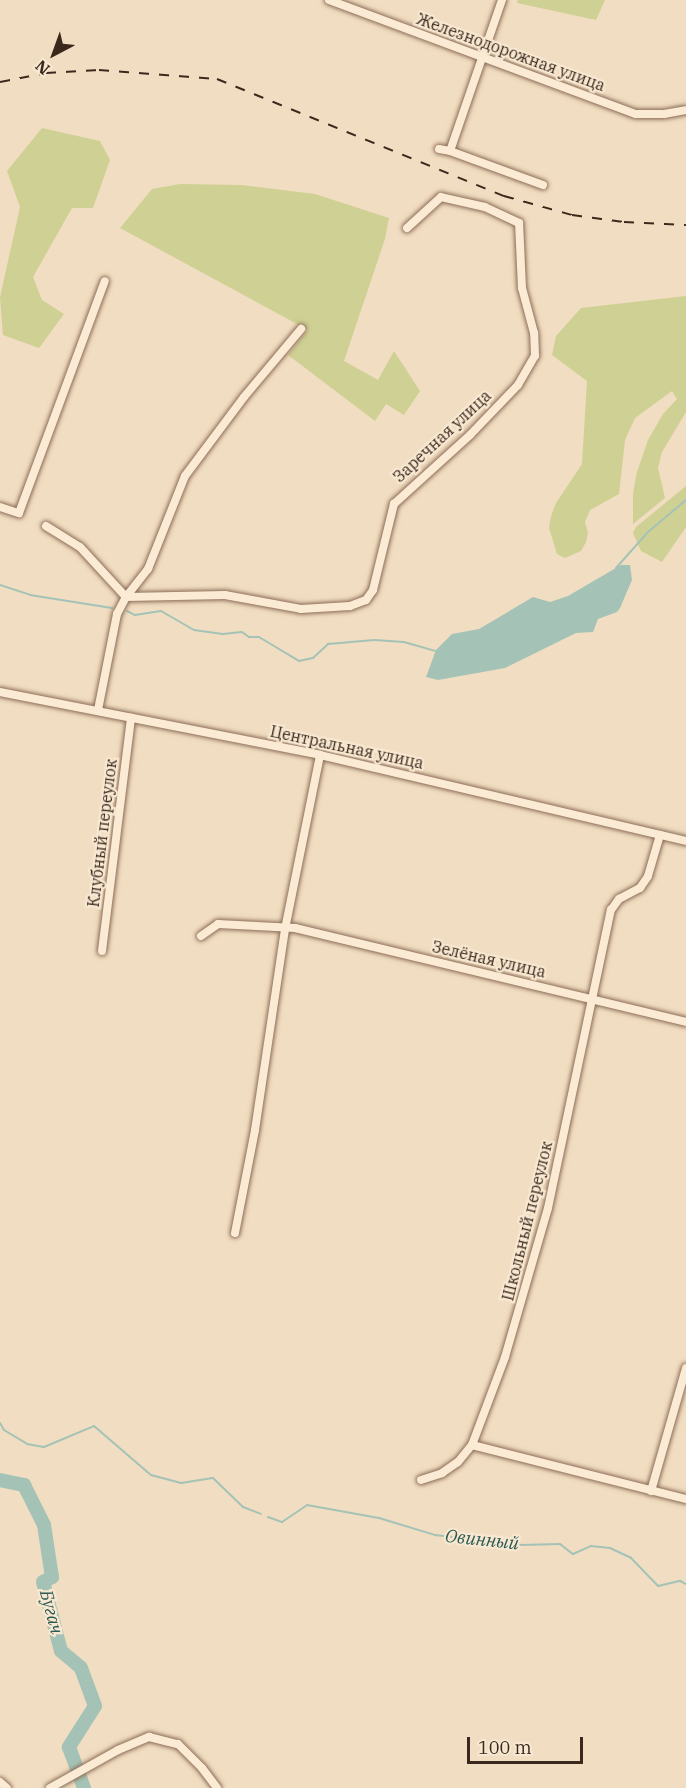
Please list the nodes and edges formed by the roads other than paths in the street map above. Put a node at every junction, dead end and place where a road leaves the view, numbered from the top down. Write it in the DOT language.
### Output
graph roads {
  1 [pos="329,0"];
  2 [pos="502,0"];
  3 [pos="482,59"];
  4 [pos="686,110"];
  5 [pos="439,149"];
  6 [pos="450,151"];
  7 [pos="543,185"];
  8 [pos="407,228"];
  9 [pos="105,280"];
  10 [pos="300,329"];
  11 [pos="0,507"];
  12 [pos="46,526"];
  13 [pos="126,597"];
  14 [pos="0,692"];
  15 [pos="98,710"];
  16 [pos="131,718"];
  17 [pos="320,755"];
  18 [pos="660,835"];
  19 [pos="686,842"];
  20 [pos="285,929"];
  21 [pos="201,936"];
  22 [pos="102,951"];
  23 [pos="594,999"];
  24 [pos="686,1022"];
  25 [pos="235,1233"];
  26 [pos="686,1368"];
  27 [pos="472,1446"];
  28 [pos="421,1480"];
  29 [pos="651,1491"];
  30 [pos="686,1500"];
  31 [pos="0,1782"];
  32 [pos="7,1788"];
  33 [pos="50,1788"];
  34 [pos="217,1788"];
  1 -- 3 [label="street, Железнодорожная улица"];
  2 -- 3 [label="street"];
  3 -- 4 [label="street, Железнодорожная улица"];
  3 -- 6 [label="street"];
  5 -- 6 [label="street"];
  6 -- 7 [label="street"];
  8 -- 13 [label="street, Заречная улица"];
  9 -- 11 [label="street"];
  10 -- 13 [label="street"];
  12 -- 13 [label="street"];
  13 -- 15 [label="street"];
  14 -- 15 [label="street, Центральная улица"];
  15 -- 16 [label="street, Центральная улица"];
  16 -- 17 [label="street, Центральная улица"];
  16 -- 22 [label="street, Клубный переулок"];
  17 -- 18 [label="street, Центральная улица"];
  17 -- 20 [label="street"];
  18 -- 19 [label="street, Центральная улица"];
  18 -- 23 [label="street, Школьный переулок"];
  20 -- 21 [label="street, Зелёная улица"];
  20 -- 23 [label="street, Зелёная улица"];
  20 -- 25 [label="street"];
  23 -- 24 [label="street, Зелёная улица"];
  23 -- 27 [label="street, Школьный переулок"];
  26 -- 29 [label="street"];
  27 -- 28 [label="street"];
  27 -- 29 [label="street"];
  29 -- 30 [label="street"];
  31 -- 32 [label="street"];
  33 -- 34 [label="street"];
}
